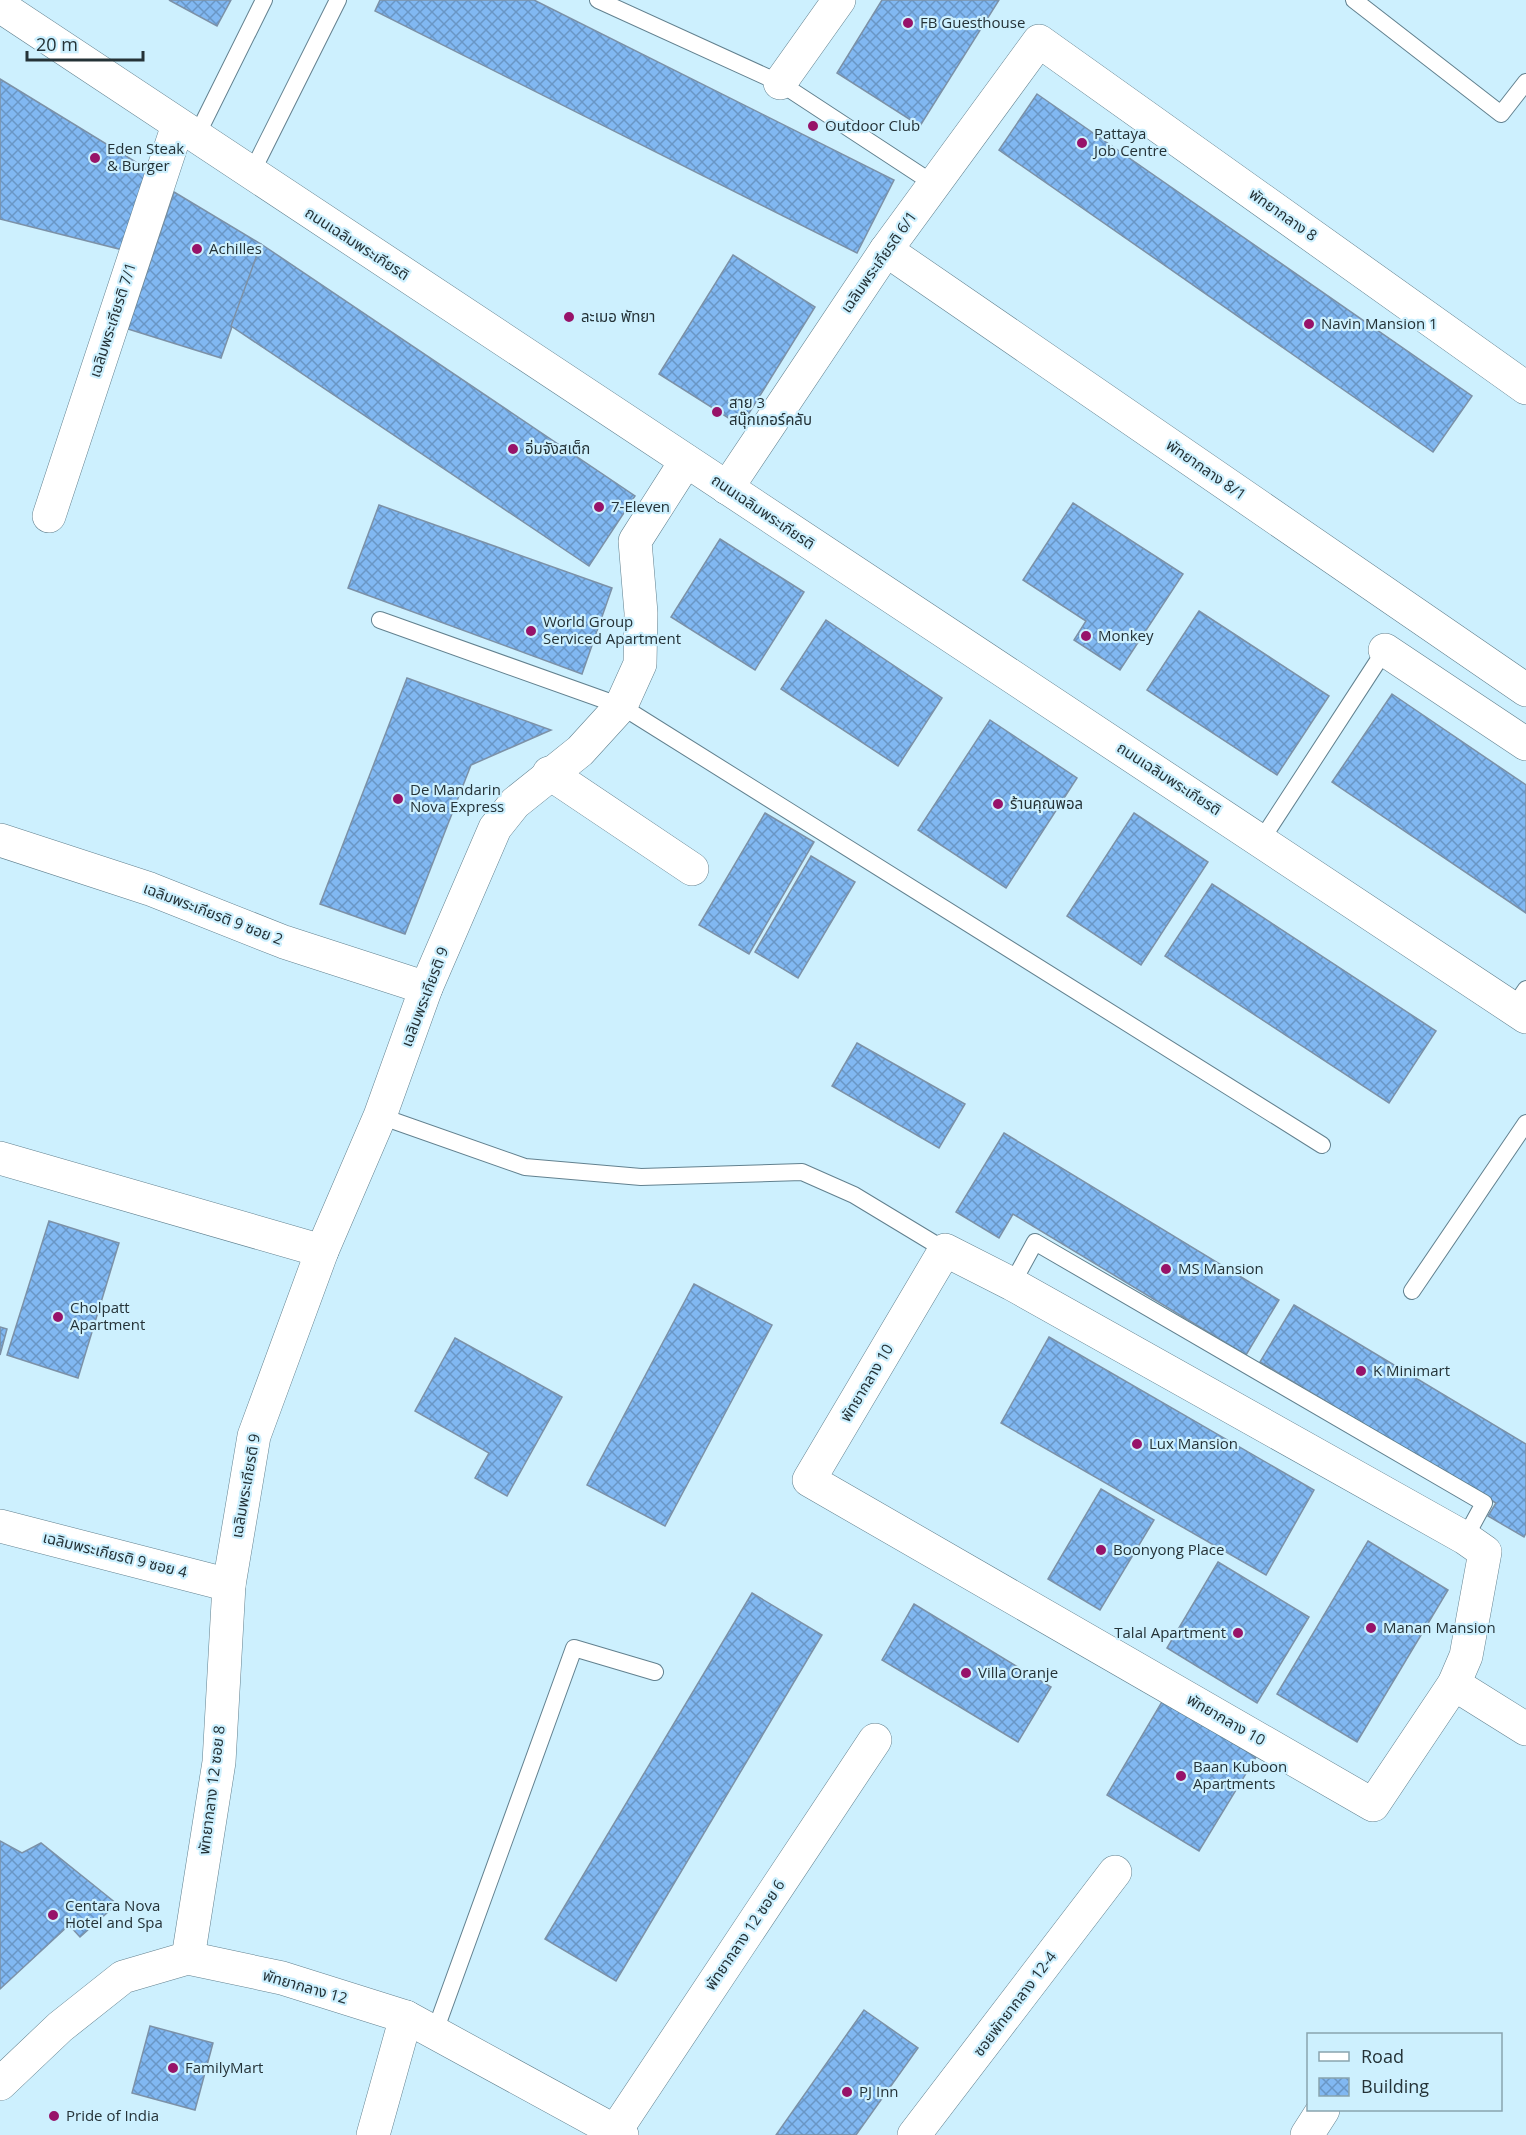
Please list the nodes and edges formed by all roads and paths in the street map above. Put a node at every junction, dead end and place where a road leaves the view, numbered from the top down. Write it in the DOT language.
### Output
graph roads {
  1 [pos="264,0"];
  2 [pos="338,0"];
  3 [pos="598,0"];
  4 [pos="839,0"];
  5 [pos="1354,0"];
  6 [pos="0,6"];
  7 [pos="1039,41"];
  8 [pos="1526,82"];
  9 [pos="780,83"];
  10 [pos="187,131"];
  11 [pos="251,174"];
  12 [pos="934,184"];
  13 [pos="886,250"];
  14 [pos="1526,388"];
  15 [pos="686,461"];
  16 [pos="727,488"];
  17 [pos="49,516"];
  18 [pos="380,620"];
  19 [pos="1385,650"];
  20 [pos="1526,690"];
  21 [pos="621,706"];
  22 [pos="1526,744"];
  23 [pos="549,772"];
  24 [pos="1262,839"];
  25 [pos="0,840"];
  26 [pos="692,869"];
  27 [pos="426,988"];
  28 [pos="1522,1004"];
  29 [pos="380,1116"];
  30 [pos="1526,1123"];
  31 [pos="1322,1144"];
  32 [pos="0,1158"];
  33 [pos="945,1250"];
  34 [pos="322,1251"];
  35 [pos="1011,1284"];
  36 [pos="1412,1291"];
  37 [pos="0,1526"];
  38 [pos="1465,1538"];
  39 [pos="229,1584"];
  40 [pos="656,1672"];
  41 [pos="1454,1684"];
  42 [pos="1526,1730"];
  43 [pos="874,1740"];
  44 [pos="1115,1872"];
  45 [pos="188,1958"];
  46 [pos="406,2018"];
  47 [pos="434,2034"];
  48 [pos="0,2084"];
  49 [pos="1322,2111"];
  50 [pos="619,2133"];
  51 [pos="373,2135"];
  52 [pos="914,2135"];
  53 [pos="1307,2135"];
  1 -- 10 [label="lane"];
  2 -- 11 [label="lane"];
  3 -- 9 [label="lane"];
  4 -- 9 [label="street"];
  5 -- 8 [label="lane"];
  6 -- 10 [label="street, ถนนเฉลิมพระเกียรติ"];
  7 -- 12 [label="street, เฉลิมพระเกียรติ 6/1"];
  7 -- 14 [label="street, พัทยากลาง 8"];
  9 -- 12 [label="lane"];
  10 -- 11 [label="street, ถนนเฉลิมพระเกียรติ"];
  10 -- 17 [label="street, เฉลิมพระเกียรติ 7/1"];
  11 -- 15 [label="street, ถนนเฉลิมพระเกียรติ"];
  12 -- 13 [label="street, เฉลิมพระเกียรติ 6/1"];
  13 -- 16 [label="street, เฉลิมพระเกียรติ 6/1"];
  13 -- 20 [label="street, พัทยากลาง 8/1"];
  15 -- 16 [label="street, ถนนเฉลิมพระเกียรติ"];
  15 -- 21 [label="street, เฉลิมพระเกียรติ 9"];
  16 -- 24 [label="street, ถนนเฉลิมพระเกียรติ"];
  18 -- 21 [label="lane"];
  19 -- 22 [label="street"];
  19 -- 24 [label="lane"];
  21 -- 23 [label="street, เฉลิมพระเกียรติ 9"];
  21 -- 31 [label="lane"];
  23 -- 26 [label="street"];
  23 -- 27 [label="street, เฉลิมพระเกียรติ 9"];
  24 -- 28 [label="street, ถนนเฉลิมพระเกียรติ"];
  25 -- 27 [label="street, เฉลิมพระเกียรติ 9 ซอย 2"];
  27 -- 29 [label="street, เฉลิมพระเกียรติ 9"];
  29 -- 33 [label="lane"];
  29 -- 34 [label="street, เฉลิมพระเกียรติ 9"];
  30 -- 36 [label="lane"];
  32 -- 34 [label="street"];
  33 -- 35 [label="street, พัทยากลาง 10"];
  33 -- 41 [label="street, พัทยากลาง 10"];
  34 -- 39 [label="street, เฉลิมพระเกียรติ 9"];
  35 -- 38 [label="street, พัทยากลาง 10"];
  35 -- 38 [label="lane"];
  37 -- 39 [label="street, เฉลิมพระเกียรติ 9 ซอย 4"];
  38 -- 41 [label="street, พัทยากลาง 10"];
  39 -- 45 [label="street, พัทยากลาง 12 ซอย 8"];
  40 -- 47 [label="lane"];
  41 -- 42 [label="street"];
  43 -- 50 [label="street, พัทยากลาง 12 ซอย 6"];
  44 -- 52 [label="street, ซอยพัทยากลาง 12-4"];
  45 -- 46 [label="street, พัทยากลาง 12"];
  45 -- 48 [label="street, พัทยากลาง 12"];
  46 -- 47 [label="street, พัทยากลาง 12"];
  46 -- 51 [label="street"];
  47 -- 50 [label="street, พัทยากลาง 12"];
  49 -- 53 [label="street"];
}
